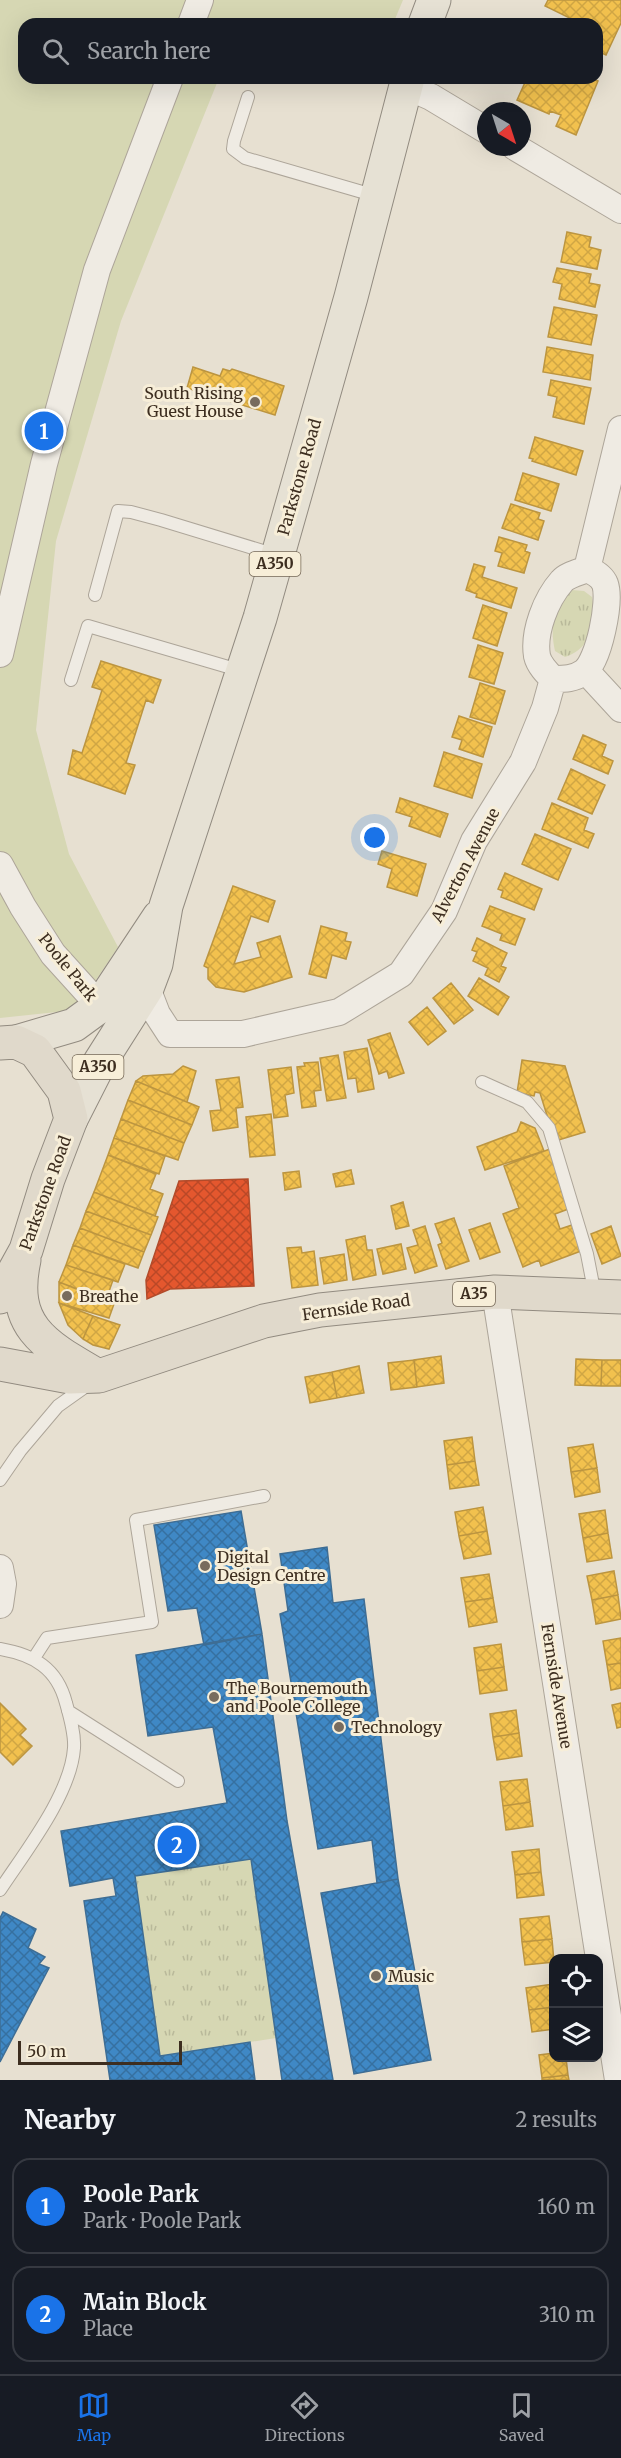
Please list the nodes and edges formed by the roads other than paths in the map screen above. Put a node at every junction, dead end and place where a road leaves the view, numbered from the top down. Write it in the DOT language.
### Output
graph roads {
  1 [pos="200,0"];
  2 [pos="434,0"];
  3 [pos="193,18"];
  4 [pos="427,18"];
  5 [pos="168,84"];
  6 [pos="406,84"];
  7 [pos="410,84"];
  8 [pos="248,97"];
  9 [pos="477,125"];
  10 [pos="531,156"];
  11 [pos="377,196"];
  12 [pos="620,207"];
  13 [pos="621,429"];
  14 [pos="278,555"];
  15 [pos="604,575"];
  16 [pos="95,595"];
  17 [pos="0,654"];
  18 [pos="586,670"];
  19 [pos="243,671"];
  20 [pos="71,680"];
  21 [pos="553,680"];
  22 [pos="621,709"];
  23 [pos="0,865"];
  24 [pos="166,906"];
  25 [pos="147,988"];
  26 [pos="100,1006"];
  27 [pos="8,1042"];
  28 [pos="482,1082"];
  29 [pos="71,1119"];
  30 [pos="26,1250"];
  31 [pos="495,1292"];
  32 [pos="0,1297"];
  33 [pos="608,1297"];
  34 [pos="0,1364"];
  35 [pos="99,1376"];
  36 [pos="0,1480"];
  37 [pos="264,1496"];
  38 [pos="0,1568"];
  39 [pos="0,1605"];
  40 [pos="0,1649"];
  41 [pos="34,1658"];
  42 [pos="68,1711"];
  43 [pos="178,1781"];
  44 [pos="0,1890"];
  45 [pos="618,2080"];
  1 -- 3 [label="street"];
  2 -- 4 [label="main road"];
  5 -- 17 [label="street"];
  6 -- 11 [label="main road, Parkstone Road / A350"];
  7 -- 9 [label="street"];
  8 -- 11 [label="lane"];
  10 -- 12 [label="street"];
  11 -- 14 [label="main road, Parkstone Road / A350"];
  13 -- 15 [label="street"];
  14 -- 16 [label="lane"];
  14 -- 19 [label="main road, Parkstone Road / A350"];
  15 -- 18 [label="street"];
  15 -- 21 [label="street"];
  18 -- 21 [label="street"];
  18 -- 22 [label="street"];
  19 -- 20 [label="lane"];
  19 -- 24 [label="main road, Parkstone Road / A350"];
  21 -- 25 [label="street, Alverton Avenue"];
  23 -- 26 [label="street, Poole Park"];
  24 -- 25 [label="main road, Parkstone Road / A350"];
  24 -- 26 [label="main road, Parkstone Road / A350"];
  25 -- 29 [label="main road, Parkstone Road / A350"];
  26 -- 27 [label="main road, Parkstone Road / A350"];
  27 -- 29 [label="highway, Parkstone Road"];
  28 -- 33 [label="lane"];
  29 -- 30 [label="highway, Parkstone Road"];
  30 -- 32 [label="highway, Parkstone Road"];
  30 -- 35 [label="highway"];
  31 -- 33 [label="highway, Fernside Road / A35"];
  31 -- 35 [label="highway, Fernside Road / A35"];
  31 -- 45 [label="street, Fernside Avenue"];
  34 -- 35 [label="highway, Fernside Road / A35"];
  35 -- 36 [label="lane, Fernside Road"];
  37 -- 41 [label="lane"];
  38 -- 39 [label="street"];
  40 -- 41 [label="lane"];
  41 -- 42 [label="lane"];
  42 -- 43 [label="lane"];
  42 -- 44 [label="lane"];
}
